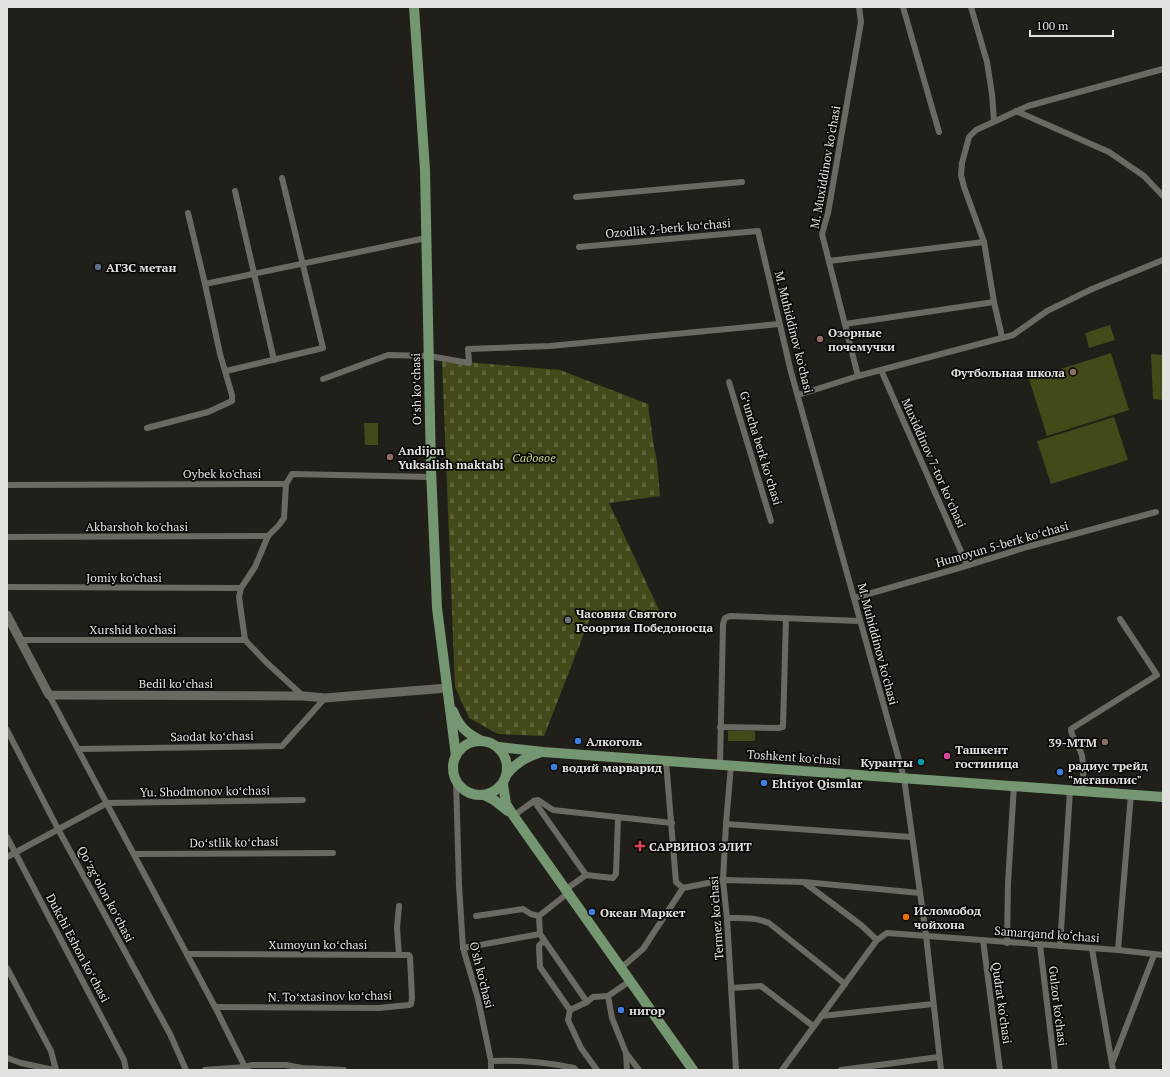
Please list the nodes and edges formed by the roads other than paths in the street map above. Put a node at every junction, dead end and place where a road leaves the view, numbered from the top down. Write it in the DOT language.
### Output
graph roads {
  1 [pos="414,7"];
  2 [pos="858,7"];
  3 [pos="903,7"];
  4 [pos="971,7"];
  5 [pos="1163,69"];
  6 [pos="1016,112"];
  7 [pos="994,121"];
  8 [pos="939,132"];
  9 [pos="282,178"];
  10 [pos="742,182"];
  11 [pos="235,191"];
  12 [pos="1163,196"];
  13 [pos="576,197"];
  14 [pos="188,213"];
  15 [pos="758,231"];
  16 [pos="426,238"];
  17 [pos="984,242"];
  18 [pos="579,247"];
  19 [pos="1163,260"];
  20 [pos="829,261"];
  21 [pos="303,263"];
  22 [pos="253,274"];
  23 [pos="205,284"];
  24 [pos="994,302"];
  25 [pos="779,324"];
  26 [pos="845,324"];
  27 [pos="1002,337"];
  28 [pos="429,356"];
  29 [pos="274,360"];
  30 [pos="881,370"];
  31 [pos="226,371"];
  32 [pos="858,376"];
  33 [pos="323,379"];
  34 [pos="729,382"];
  35 [pos="798,395"];
  36 [pos="147,428"];
  37 [pos="431,477"];
  38 [pos="286,484"];
  39 [pos="7,485"];
  40 [pos="1156,512"];
  41 [pos="771,521"];
  42 [pos="268,536"];
  43 [pos="7,537"];
  44 [pos="967,565"];
  45 [pos="7,587"];
  46 [pos="241,588"];
  47 [pos="854,598"];
  48 [pos="7,615"];
  49 [pos="786,618"];
  50 [pos="1120,618"];
  51 [pos="860,620"];
  52 [pos="10,627"];
  53 [pos="20,640"];
  54 [pos="245,640"];
  55 [pos="447,688"];
  56 [pos="49,694"];
  57 [pos="303,696"];
  58 [pos="325,698"];
  59 [pos="448,699"];
  60 [pos="720,727"];
  61 [pos="7,730"];
  62 [pos="480,740"];
  63 [pos="499,747"];
  64 [pos="78,749"];
  65 [pos="543,752"];
  66 [pos="456,756"];
  67 [pos="666,761"];
  68 [pos="720,765"];
  69 [pos="731,766"];
  70 [pos="507,774"];
  71 [pos="904,778"];
  72 [pos="456,780"];
  73 [pos="503,784"];
  74 [pos="1014,785"];
  75 [pos="1070,791"];
  76 [pos="1083,791"];
  77 [pos="1131,794"];
  78 [pos="484,795"];
  79 [pos="1163,797"];
  80 [pos="303,800"];
  81 [pos="534,801"];
  82 [pos="107,803"];
  83 [pos="513,816"];
  84 [pos="618,818"];
  85 [pos="672,823"];
  86 [pos="726,824"];
  87 [pos="58,829"];
  88 [pos="7,837"];
  89 [pos="911,837"];
  90 [pos="15,853"];
  91 [pos="333,853"];
  92 [pos="134,854"];
  93 [pos="7,857"];
  94 [pos="586,875"];
  95 [pos="723,880"];
  96 [pos="804,882"];
  97 [pos="683,888"];
  98 [pos="566,892"];
  99 [pos="920,892"];
  100 [pos="399,906"];
  101 [pos="476,916"];
  102 [pos="538,916"];
  103 [pos="727,918"];
  104 [pos="926,935"];
  105 [pos="542,937"];
  106 [pos="877,940"];
  107 [pos="983,940"];
  108 [pos="1007,942"];
  109 [pos="1040,945"];
  110 [pos="1060,946"];
  111 [pos="463,948"];
  112 [pos="1092,949"];
  113 [pos="1118,950"];
  114 [pos="187,954"];
  115 [pos="399,955"];
  116 [pos="1154,955"];
  117 [pos="1163,955"];
  118 [pos="7,968"];
  119 [pos="621,968"];
  120 [pos="630,981"];
  121 [pos="845,984"];
  122 [pos="731,988"];
  123 [pos="608,996"];
  124 [pos="587,1002"];
  125 [pos="933,1004"];
  126 [pos="215,1007"];
  127 [pos="570,1010"];
  128 [pos="821,1016"];
  129 [pos="813,1026"];
  130 [pos="626,1053"];
  131 [pos="938,1057"];
  132 [pos="7,1058"];
  133 [pos="491,1061"];
  134 [pos="1112,1063"];
  135 [pos="245,1067"];
  136 [pos="45,1069"];
  137 [pos="55,1070"];
  138 [pos="126,1070"];
  139 [pos="186,1070"];
  140 [pos="205,1070"];
  141 [pos="344,1070"];
  142 [pos="491,1070"];
  143 [pos="576,1070"];
  144 [pos="597,1070"];
  145 [pos="626,1070"];
  146 [pos="639,1070"];
  147 [pos="693,1070"];
  148 [pos="736,1070"];
  149 [pos="782,1070"];
  150 [pos="841,1070"];
  151 [pos="941,1070"];
  152 [pos="1000,1070"];
  153 [pos="1055,1070"];
  154 [pos="1113,1070"];
  1 -- 16 [label="main road, Oʻsh koʻchasi"];
  2 -- 20 [label="street, M. Muxiddinov ko'chasi"];
  3 -- 8 [label="street"];
  4 -- 7 [label="street"];
  5 -- 6 [label="street"];
  6 -- 7 [label="street"];
  6 -- 12 [label="street"];
  7 -- 17 [label="street"];
  9 -- 21 [label="street"];
  10 -- 13 [label="street"];
  11 -- 22 [label="street"];
  14 -- 23 [label="street"];
  15 -- 18 [label="street, Ozodlik 2-berk koʻchasi"];
  15 -- 25 [label="street, M. Muhiddinov ko'chasi"];
  16 -- 21 [label="street"];
  16 -- 28 [label="main road, Oʻsh koʻchasi"];
  17 -- 20 [label="street"];
  17 -- 24 [label="street"];
  19 -- 27 [label="street"];
  20 -- 26 [label="street, M. Muxiddinov ko'chasi"];
  21 -- 22 [label="street"];
  21 -- 29 [label="street"];
  22 -- 23 [label="street"];
  22 -- 29 [label="street"];
  23 -- 31 [label="street"];
  24 -- 26 [label="street"];
  24 -- 27 [label="street"];
  25 -- 28 [label="street"];
  25 -- 35 [label="street, M. Muhiddinov ko'chasi"];
  26 -- 32 [label="street, M. Muxiddinov ko'chasi"];
  27 -- 30 [label="street"];
  28 -- 33 [label="street"];
  28 -- 37 [label="main road, Oʻsh koʻchasi"];
  29 -- 31 [label="street"];
  30 -- 32 [label="street"];
  30 -- 44 [label="street, Muxiddinov 7-tor koʻchasi"];
  31 -- 36 [label="street"];
  32 -- 35 [label="street"];
  34 -- 41 [label="street, Gʻuncha berk koʻchasi"];
  35 -- 47 [label="street, M. Muhiddinov ko'chasi"];
  37 -- 38 [label="street"];
  37 -- 55 [label="main road, Oʻsh koʻchasi"];
  38 -- 39 [label="street, Oybek ko'chasi"];
  38 -- 42 [label="street"];
  40 -- 44 [label="street, Humoyun 5-berk koʻchasi"];
  42 -- 43 [label="street, Akbarshoh ko'chasi"];
  42 -- 46 [label="street"];
  44 -- 47 [label="street, Humoyun 5-berk koʻchasi"];
  45 -- 46 [label="street, Jomiy ko'chasi"];
  46 -- 54 [label="street"];
  47 -- 51 [label="street, M. Muhiddinov ko'chasi"];
  48 -- 52 [label="street"];
  49 -- 51 [label="street"];
  49 -- 60 [label="street"];
  49 -- 60 [label="street"];
  50 -- 76 [label="street"];
  51 -- 71 [label="street, M. Muhiddinov ko'chasi"];
  52 -- 53 [label="street"];
  53 -- 54 [label="street, Xurshid ko'chasi"];
  53 -- 56 [label="street"];
  54 -- 57 [label="street"];
  55 -- 58 [label="street, Bedil koʻchasi"];
  55 -- 59 [label="main road, Oʻsh koʻchasi"];
  56 -- 57 [label="street, Bedil koʻchasi"];
  56 -- 64 [label="street"];
  57 -- 58 [label="street, Bedil koʻchasi"];
  58 -- 64 [label="street, Saodat koʻchasi"];
  59 -- 62 [label="main road"];
  59 -- 66 [label="main road"];
  60 -- 68 [label="street"];
  61 -- 87 [label="street, Qoʻzgʻolon koʻchasi"];
  62 -- 63 [label="main road"];
  62 -- 66 [label="main road"];
  63 -- 65 [label="main road, Toshkent ko'chasi"];
  63 -- 70 [label="main road"];
  64 -- 82 [label="street"];
  65 -- 67 [label="main road, Toshkent ko'chasi"];
  65 -- 70 [label="main road"];
  66 -- 72 [label="main road"];
  67 -- 68 [label="main road, Toshkent ko'chasi"];
  67 -- 85 [label="street"];
  68 -- 69 [label="main road, Toshkent ko'chasi"];
  69 -- 71 [label="main road, Toshkent ko'chasi"];
  69 -- 86 [label="street, Termez ko'chasi"];
  70 -- 73 [label="main road"];
  71 -- 74 [label="main road, Toshkent ko'chasi"];
  71 -- 89 [label="street, M. Muhiddinov ko'chasi"];
  72 -- 78 [label="main road"];
  72 -- 111 [label="street, O'sh ko'chasi"];
  73 -- 78 [label="main road"];
  73 -- 83 [label="main road"];
  74 -- 75 [label="main road, Toshkent ko'chasi"];
  74 -- 108 [label="street"];
  75 -- 76 [label="main road, Toshkent ko'chasi"];
  75 -- 110 [label="street"];
  76 -- 77 [label="main road, Toshkent ko'chasi"];
  77 -- 79 [label="main road, Toshkent ko'chasi"];
  77 -- 113 [label="street"];
  78 -- 83 [label="main road"];
  80 -- 82 [label="street, Yu. Shodmonov koʻchasi"];
  81 -- 83 [label="street"];
  81 -- 84 [label="street"];
  81 -- 94 [label="street"];
  82 -- 87 [label="street"];
  82 -- 92 [label="street"];
  83 -- 98 [label="main road"];
  84 -- 85 [label="street"];
  84 -- 94 [label="street"];
  85 -- 97 [label="street"];
  86 -- 89 [label="street"];
  86 -- 95 [label="street, Termez ko'chasi"];
  87 -- 90 [label="street"];
  87 -- 139 [label="street, Qoʻzgʻolon koʻchasi"];
  88 -- 90 [label="street, Dukchi Eshon koʻchasi"];
  89 -- 99 [label="street, M. Muhiddinov ko'chasi"];
  90 -- 93 [label="street"];
  90 -- 138 [label="street, Dukchi Eshon koʻchasi"];
  91 -- 92 [label="street, Doʻstlik koʻchasi"];
  92 -- 114 [label="street"];
  94 -- 98 [label="street"];
  95 -- 96 [label="street"];
  95 -- 97 [label="street"];
  95 -- 103 [label="street, Termez ko'chasi"];
  96 -- 99 [label="street"];
  96 -- 106 [label="street"];
  97 -- 119 [label="street"];
  98 -- 102 [label="street"];
  98 -- 119 [label="main road"];
  99 -- 104 [label="street, M. Muhiddinov ko'chasi"];
  100 -- 115 [label="street"];
  101 -- 102 [label="street"];
  102 -- 105 [label="street"];
  103 -- 121 [label="street"];
  103 -- 122 [label="street, Termez ko'chasi"];
  104 -- 106 [label="street, Samarqand ko‘chasi"];
  104 -- 107 [label="street, Samarqand ko‘chasi"];
  104 -- 125 [label="street, M. Muhiddinov ko'chasi"];
  105 -- 111 [label="street"];
  105 -- 124 [label="street"];
  105 -- 127 [label="street"];
  106 -- 121 [label="street"];
  107 -- 108 [label="street, Samarqand ko‘chasi"];
  107 -- 152 [label="street, Qudrat ko'chasi"];
  108 -- 109 [label="street, Samarqand ko‘chasi"];
  109 -- 110 [label="street, Samarqand ko‘chasi"];
  109 -- 153 [label="street, Gulzor ko'chasi"];
  110 -- 112 [label="street, Samarqand ko‘chasi"];
  111 -- 133 [label="street, O'sh ko'chasi"];
  112 -- 113 [label="street, Samarqand ko‘chasi"];
  112 -- 134 [label="street"];
  113 -- 116 [label="street, Samarqand ko‘chasi"];
  114 -- 115 [label="street, Xumoyun koʻchasi"];
  114 -- 126 [label="street"];
  115 -- 126 [label="street, N. Toʻxtasinov koʻchasi"];
  116 -- 117 [label="street, Samarqand ko‘chasi"];
  116 -- 134 [label="street"];
  118 -- 137 [label="street"];
  119 -- 120 [label="main road"];
  120 -- 123 [label="street"];
  120 -- 147 [label="main road"];
  121 -- 128 [label="street"];
  122 -- 129 [label="street"];
  122 -- 148 [label="street, Termez ko'chasi"];
  123 -- 124 [label="street"];
  123 -- 130 [label="street"];
  124 -- 127 [label="street"];
  125 -- 128 [label="street"];
  125 -- 131 [label="street, M. Muhiddinov ko'chasi"];
  126 -- 135 [label="street"];
  127 -- 144 [label="street"];
  128 -- 129 [label="street"];
  129 -- 149 [label="street"];
  130 -- 145 [label="street"];
  130 -- 146 [label="street"];
  131 -- 150 [label="street"];
  131 -- 151 [label="street, M. Muhiddinov ko'chasi"];
  132 -- 136 [label="street"];
  133 -- 142 [label="street, O'sh ko'chasi"];
  133 -- 143 [label="street"];
  134 -- 154 [label="street"];
  135 -- 140 [label="street"];
  135 -- 141 [label="street"];
  136 -- 137 [label="street"];
}
